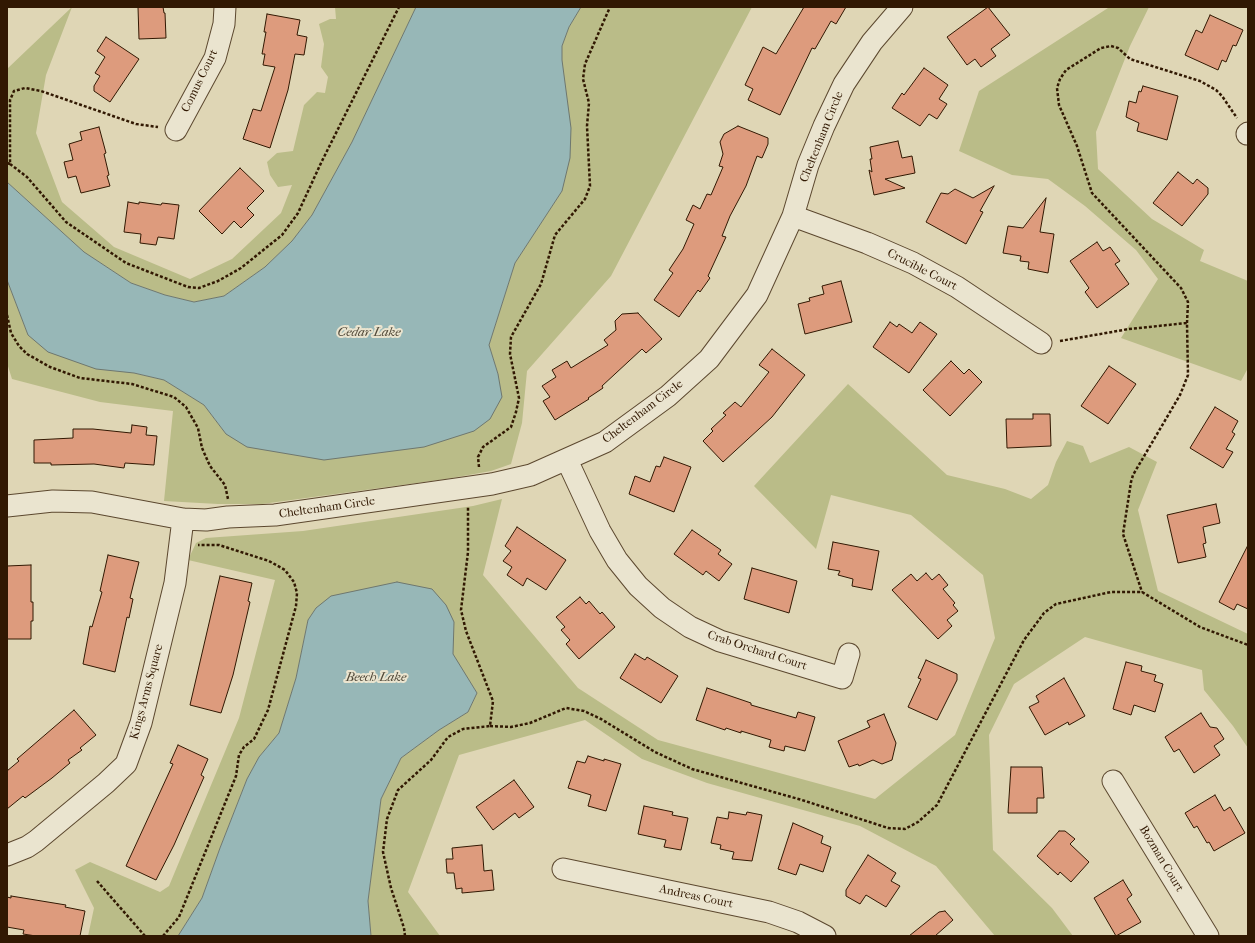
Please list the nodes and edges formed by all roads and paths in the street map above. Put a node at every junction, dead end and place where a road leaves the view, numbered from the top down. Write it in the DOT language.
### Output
graph roads {
  1 [pos="225,7"];
  2 [pos="399,7"];
  3 [pos="610,7"];
  4 [pos="902,7"];
  5 [pos="176,130"];
  6 [pos="1247,134"];
  7 [pos="9,163"];
  8 [pos="793,216"];
  9 [pos="7,315"];
  10 [pos="1187,322"];
  11 [pos="1041,344"];
  12 [pos="568,460"];
  13 [pos="474,486"];
  14 [pos="7,506"];
  15 [pos="228,517"];
  16 [pos="183,519"];
  17 [pos="178,552"];
  18 [pos="1142,592"];
  19 [pos="1248,645"];
  20 [pos="849,654"];
  21 [pos="490,726"];
  22 [pos="1114,781"];
  23 [pos="7,855"];
  24 [pos="563,869"];
  25 [pos="97,881"];
  26 [pos="145,936"];
  27 [pos="163,936"];
  28 [pos="405,936"];
  29 [pos="825,936"];
  30 [pos="1208,936"];
  1 -- 5 [label="street, Comus Court"];
  2 -- 7 [label="path"];
  3 -- 13 [label="path"];
  4 -- 8 [label="street, Cheltenham Circle"];
  5 -- 7 [label="path"];
  6 -- 10 [label="path"];
  8 -- 11 [label="street, Crucible Court"];
  8 -- 12 [label="street, Cheltenham Circle"];
  9 -- 15 [label="path"];
  10 -- 11 [label="path"];
  10 -- 18 [label="path"];
  12 -- 13 [label="street, Cheltenham Circle"];
  12 -- 20 [label="street, Crab Orchard Court"];
  13 -- 15 [label="street, Cheltenham Circle"];
  13 -- 21 [label="path"];
  14 -- 16 [label="street, Cheltenham Circle"];
  15 -- 16 [label="street, Cheltenham Circle"];
  16 -- 17 [label="street, Kings Arms Square"];
  17 -- 23 [label="street, Kings Arms Square"];
  17 -- 27 [label="path"];
  18 -- 19 [label="path"];
  18 -- 21 [label="path"];
  21 -- 28 [label="path"];
  22 -- 30 [label="street, Bozman Court"];
  24 -- 29 [label="street, Andreas Court"];
  25 -- 26 [label="path"];
}
